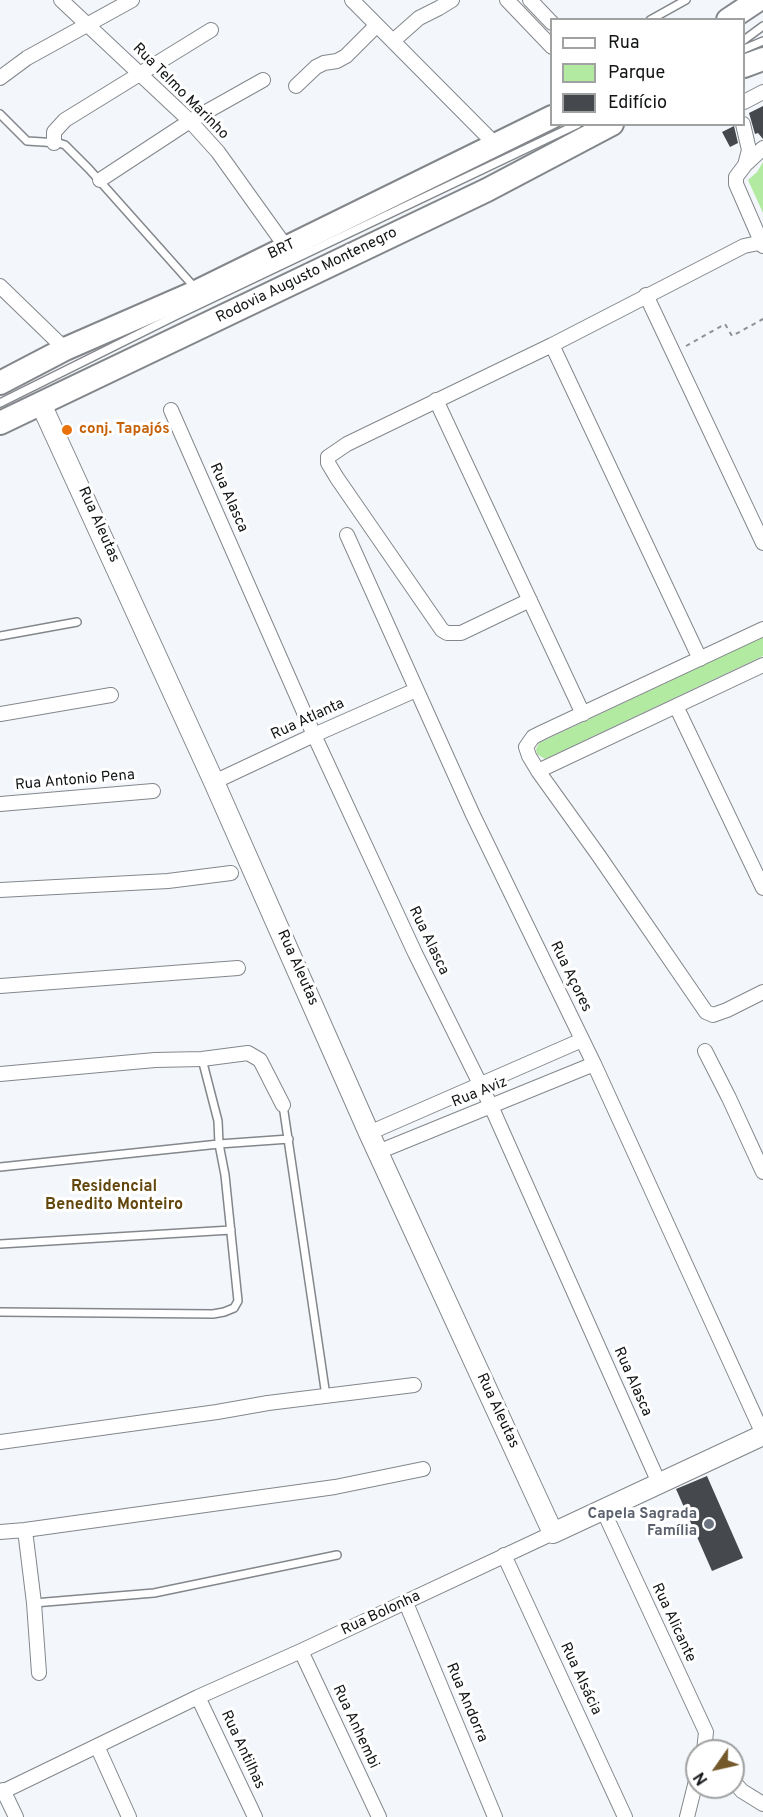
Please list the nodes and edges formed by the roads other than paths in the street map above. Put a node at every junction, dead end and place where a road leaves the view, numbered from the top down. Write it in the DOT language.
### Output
graph roads {
  1 [pos="61,0"];
  2 [pos="132,0"];
  3 [pos="352,0"];
  4 [pos="452,0"];
  5 [pos="507,0"];
  6 [pos="530,0"];
  7 [pos="686,0"];
  8 [pos="735,0"];
  9 [pos="758,0"];
  10 [pos="654,18"];
  11 [pos="722,18"];
  12 [pos="731,18"];
  13 [pos="550,20"];
  14 [pos="87,24"];
  15 [pos="376,26"];
  16 [pos="763,26"];
  17 [pos="211,30"];
  18 [pos="745,39"];
  19 [pos="393,41"];
  20 [pos="763,41"];
  21 [pos="550,45"];
  22 [pos="745,49"];
  23 [pos="763,59"];
  24 [pos="745,66"];
  25 [pos="138,74"];
  26 [pos="0,78"];
  27 [pos="263,80"];
  28 [pos="296,86"];
  29 [pos="763,92"];
  30 [pos="745,101"];
  31 [pos="0,114"];
  32 [pos="550,118"];
  33 [pos="190,121"];
  34 [pos="574,126"];
  35 [pos="608,126"];
  36 [pos="743,126"];
  37 [pos="54,143"];
  38 [pos="496,145"];
  39 [pos="763,148"];
  40 [pos="745,165"];
  41 [pos="99,180"];
  42 [pos="762,244"];
  43 [pos="286,247"];
  44 [pos="0,286"];
  45 [pos="198,291"];
  46 [pos="646,295"];
  47 [pos="552,345"];
  48 [pos="65,349"];
  49 [pos="0,383"];
  50 [pos="436,400"];
  51 [pos="0,403"];
  52 [pos="41,404"];
  53 [pos="171,410"];
  54 [pos="0,423"];
  55 [pos="346,535"];
  56 [pos="763,543"];
  57 [pos="530,600"];
  58 [pos="77,622"];
  59 [pos="763,629"];
  60 [pos="0,636"];
  61 [pos="700,659"];
  62 [pos="763,665"];
  63 [pos="416,690"];
  64 [pos="111,695"];
  65 [pos="676,706"];
  66 [pos="0,714"];
  67 [pos="583,714"];
  68 [pos="314,735"];
  69 [pos="538,771"];
  70 [pos="214,783"];
  71 [pos="153,790"];
  72 [pos="0,804"];
  73 [pos="231,873"];
  74 [pos="763,888"];
  75 [pos="0,890"];
  76 [pos="238,968"];
  77 [pos="0,986"];
  78 [pos="762,994"];
  79 [pos="582,1040"];
  80 [pos="705,1051"];
  81 [pos="202,1059"];
  82 [pos="594,1065"];
  83 [pos="0,1074"];
  84 [pos="479,1084"];
  85 [pos="283,1105"];
  86 [pos="491,1106"];
  87 [pos="369,1133"];
  88 [pos="289,1140"];
  89 [pos="219,1144"];
  90 [pos="378,1152"];
  91 [pos="0,1167"];
  92 [pos="763,1172"];
  93 [pos="231,1230"];
  94 [pos="0,1244"];
  95 [pos="0,1312"];
  96 [pos="414,1385"];
  97 [pos="326,1396"];
  98 [pos="763,1435"];
  99 [pos="0,1442"];
  100 [pos="423,1469"];
  101 [pos="659,1483"];
  102 [pos="603,1510"];
  103 [pos="25,1530"];
  104 [pos="0,1532"];
  105 [pos="553,1533"];
  106 [pos="337,1555"];
  107 [pos="504,1555"];
  108 [pos="34,1603"];
  109 [pos="406,1603"];
  110 [pos="301,1652"];
  111 [pos="39,1673"];
  112 [pos="198,1697"];
  113 [pos="705,1739"];
  114 [pos="97,1746"];
  115 [pos="2,1791"];
  116 [pos="745,1793"];
  117 [pos="692,1799"];
  118 [pos="763,1804"];
  119 [pos="16,1817"];
  120 [pos="129,1817"];
  121 [pos="255,1817"];
  122 [pos="379,1817"];
  123 [pos="495,1817"];
  124 [pos="625,1817"];
  125 [pos="687,1817"];
  1 -- 14 [label="street, Rua Telmo Marinho"];
  2 -- 14 [label="street"];
  3 -- 15 [label="street"];
  4 -- 19 [label="street"];
  5 -- 21 [label="street"];
  6 -- 13 [label="street"];
  7 -- 10 [label="lane"];
  8 -- 11 [label="main road"];
  9 -- 12 [label="main road"];
  14 -- 25 [label="street, Rua Telmo Marinho"];
  14 -- 26 [label="street"];
  15 -- 19 [label="street"];
  15 -- 28 [label="street"];
  16 -- 18 [label="lane"];
  17 -- 25 [label="street"];
  19 -- 38 [label="street"];
  20 -- 22 [label="lane"];
  23 -- 24 [label="main road"];
  25 -- 33 [label="street, Rua Telmo Marinho"];
  25 -- 37 [label="street"];
  27 -- 33 [label="street"];
  29 -- 30 [label="street"];
  31 -- 37 [label="lane"];
  32 -- 38 [label="main road"];
  33 -- 41 [label="street"];
  33 -- 43 [label="street, Rua Telmo Marinho"];
  34 -- 51 [label="lane, BRT"];
  35 -- 52 [label="main road, Rodovia Augusto Montenegro"];
  36 -- 40 [label="street"];
  37 -- 41 [label="lane"];
  38 -- 43 [label="main road"];
  39 -- 40 [label="street"];
  40 -- 42 [label="street"];
  41 -- 45 [label="lane"];
  42 -- 46 [label="street"];
  43 -- 45 [label="main road"];
  44 -- 48 [label="street"];
  45 -- 48 [label="main road"];
  46 -- 47 [label="street"];
  46 -- 56 [label="street"];
  47 -- 50 [label="street"];
  47 -- 61 [label="street"];
  48 -- 49 [label="main road"];
  50 -- 57 [label="street"];
  50 -- 57 [label="street"];
  52 -- 54 [label="main road, Rodovia Augusto Montenegro"];
  52 -- 70 [label="street, Rua Aleutas"];
  53 -- 68 [label="street, Rua Alasca"];
  55 -- 63 [label="street, Rua Açores"];
  57 -- 67 [label="street"];
  58 -- 60 [label="lane"];
  59 -- 61 [label="street"];
  61 -- 67 [label="street"];
  62 -- 65 [label="street"];
  63 -- 68 [label="street, Rua Atlanta"];
  63 -- 79 [label="street, Rua Açores"];
  64 -- 66 [label="street"];
  65 -- 69 [label="street"];
  65 -- 74 [label="street"];
  67 -- 69 [label="street"];
  68 -- 70 [label="street, Rua Atlanta"];
  68 -- 84 [label="street, Rua Alasca"];
  69 -- 78 [label="street"];
  70 -- 87 [label="street, Rua Aleutas"];
  71 -- 72 [label="street, Rua Antonio Pena"];
  73 -- 75 [label="street"];
  76 -- 77 [label="street"];
  79 -- 82 [label="street, Rua Açores"];
  79 -- 84 [label="street, Rua Aviz"];
  80 -- 92 [label="street"];
  81 -- 83 [label="street"];
  81 -- 85 [label="street"];
  81 -- 89 [label="lane"];
  82 -- 86 [label="street, Rua Aviz"];
  82 -- 98 [label="street, Rua Açores"];
  84 -- 86 [label="street, Rua Alasca"];
  84 -- 87 [label="street, Rua Aviz"];
  85 -- 88 [label="lane"];
  86 -- 90 [label="street, Rua Aviz"];
  86 -- 101 [label="street, Rua Alasca"];
  87 -- 90 [label="street, Rua Aleutas"];
  88 -- 89 [label="lane"];
  88 -- 97 [label="lane"];
  89 -- 91 [label="lane"];
  89 -- 93 [label="lane"];
  90 -- 105 [label="street, Rua Aleutas"];
  93 -- 94 [label="lane"];
  93 -- 95 [label="lane"];
  96 -- 97 [label="street"];
  97 -- 99 [label="street"];
  98 -- 101 [label="street, Rua Bolonha"];
  100 -- 103 [label="street"];
  101 -- 102 [label="street, Rua Bolonha"];
  102 -- 105 [label="street, Rua Bolonha"];
  102 -- 113 [label="street, Rua Alicante"];
  103 -- 104 [label="street"];
  103 -- 108 [label="street"];
  105 -- 107 [label="street, Rua Bolonha"];
  106 -- 108 [label="lane"];
  107 -- 109 [label="street, Rua Bolonha"];
  107 -- 124 [label="street, Rua Alsácia"];
  108 -- 111 [label="street"];
  109 -- 110 [label="street, Rua Bolonha"];
  109 -- 123 [label="street, Rua Andorra"];
  110 -- 112 [label="street, Rua Bolonha"];
  110 -- 122 [label="street, Rua Anhembi"];
  112 -- 114 [label="street, Rua Bolonha"];
  112 -- 121 [label="street, Rua Antilhas"];
  114 -- 115 [label="street, Rua Bolonha"];
  114 -- 120 [label="street"];
  115 -- 119 [label="street"];
  116 -- 118 [label="street"];
  117 -- 125 [label="street"];
}
